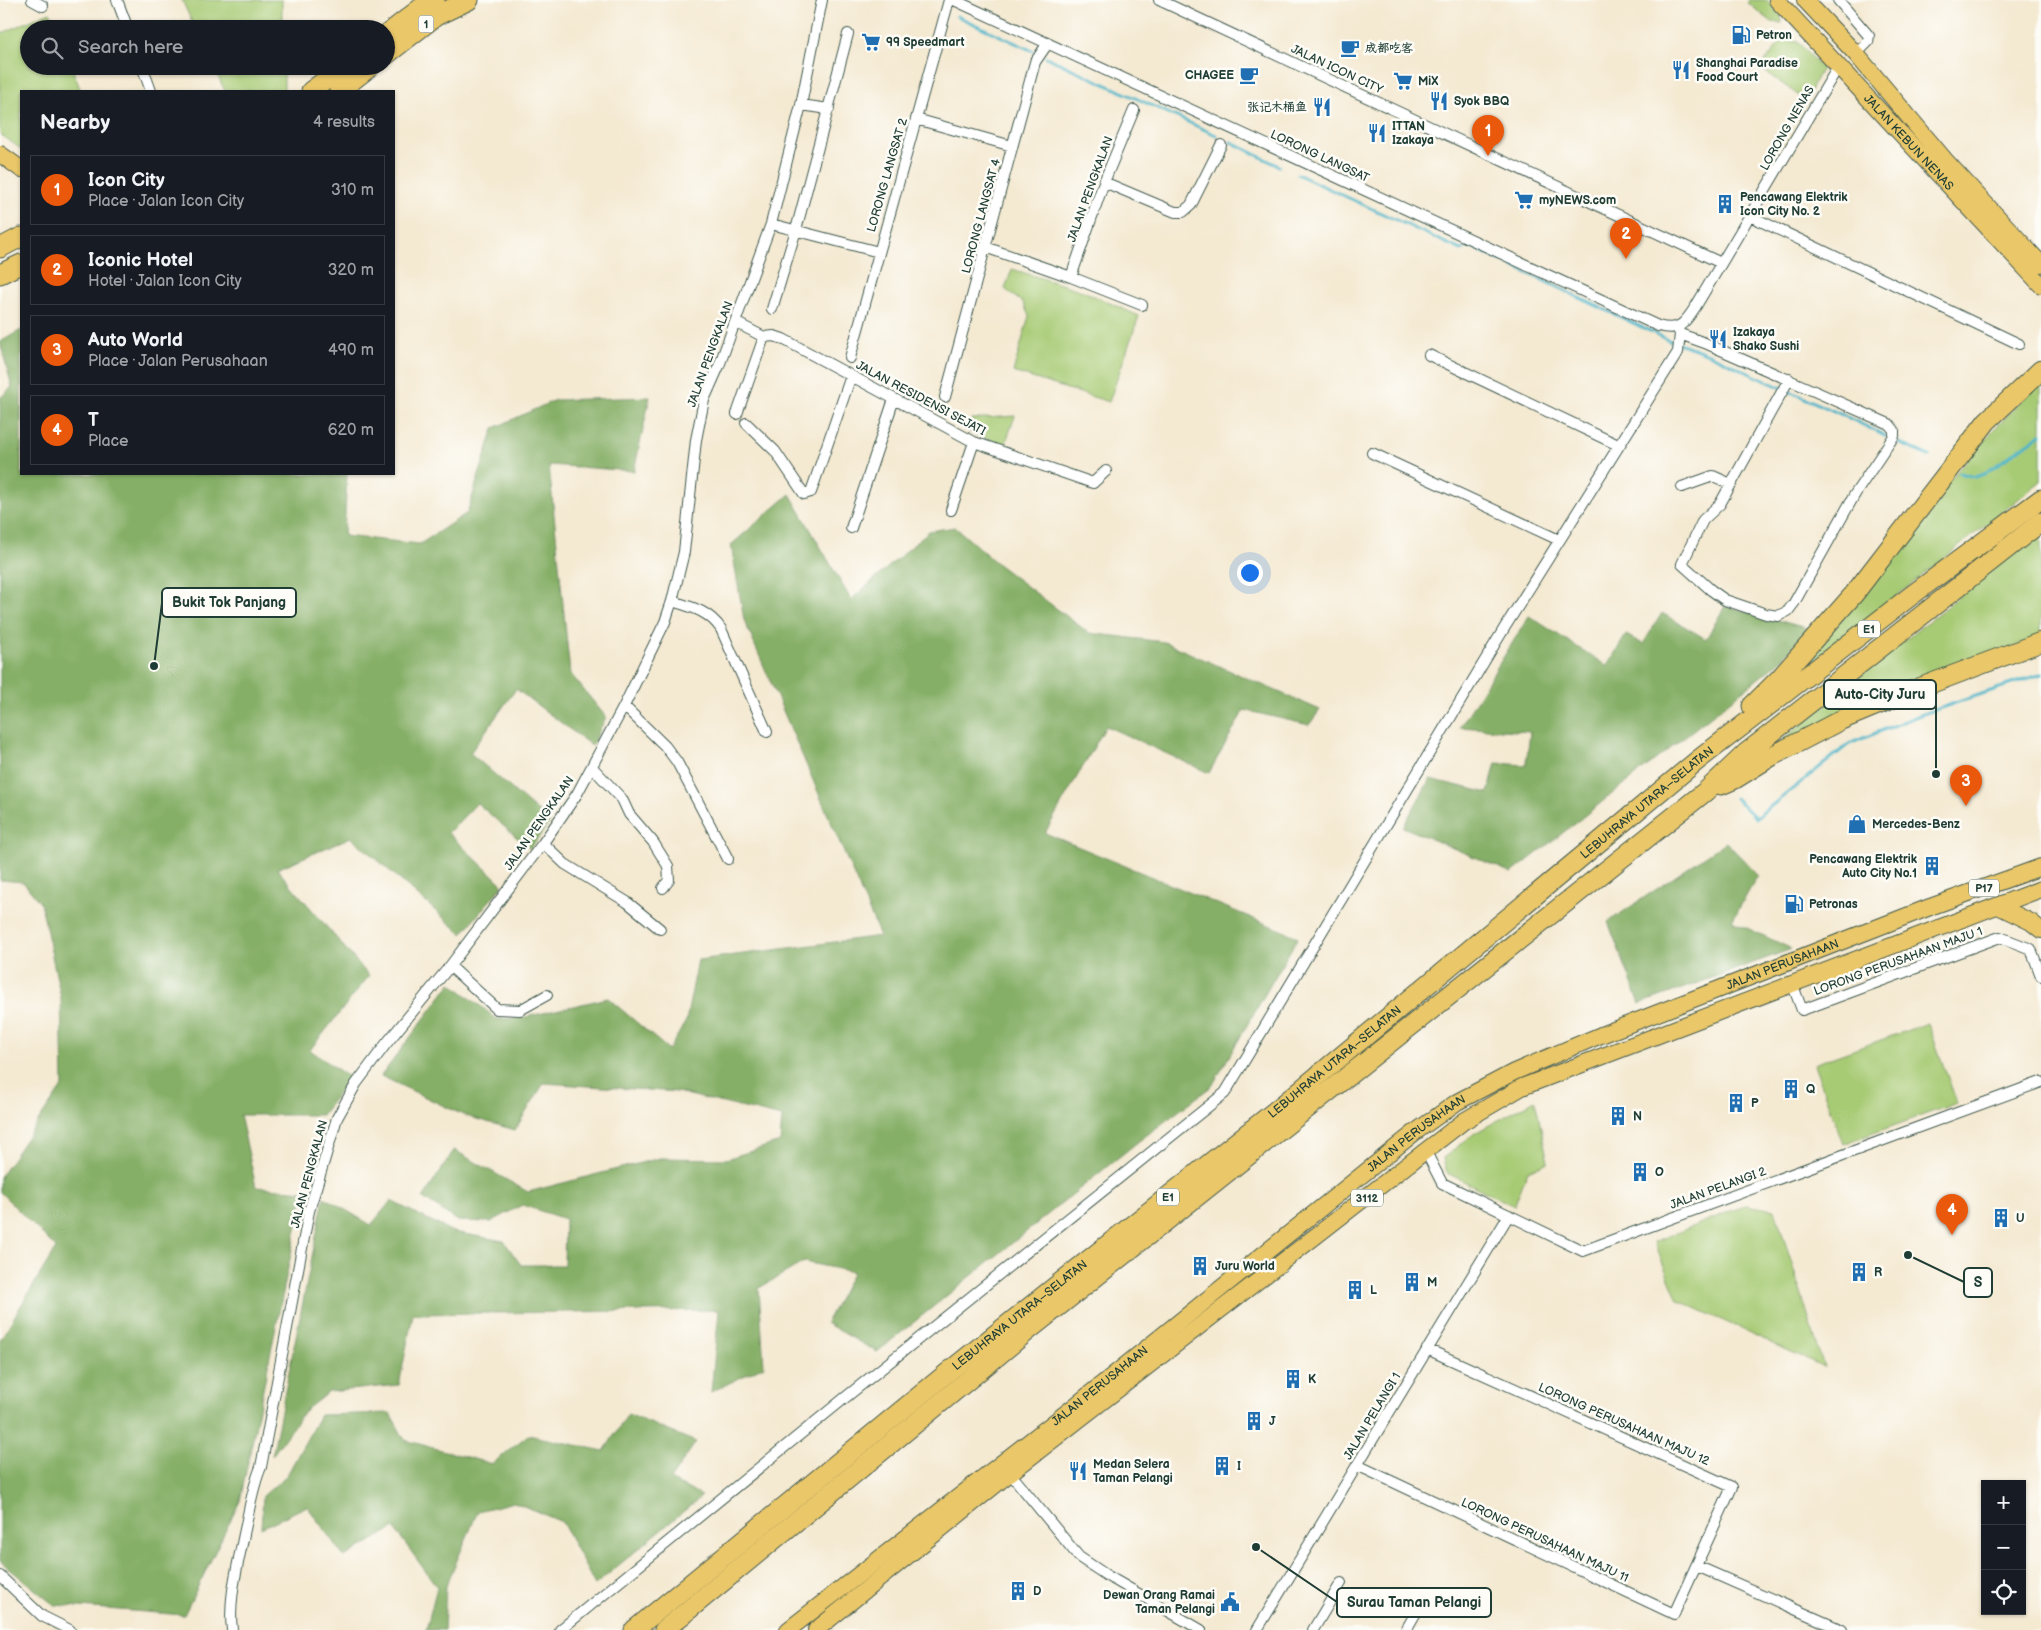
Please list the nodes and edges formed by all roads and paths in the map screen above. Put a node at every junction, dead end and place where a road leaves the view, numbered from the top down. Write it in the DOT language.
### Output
graph roads {
  1 [pos="32,0"];
  2 [pos="117,0"];
  3 [pos="417,0"];
  4 [pos="434,0"];
  5 [pos="469,0"];
  6 [pos="822,0"];
  7 [pos="949,0"];
  8 [pos="954,0"];
  9 [pos="1159,0"];
  10 [pos="1777,0"];
  11 [pos="1805,0"];
  12 [pos="1841,3"];
  13 [pos="43,6"];
  14 [pos="125,20"];
  15 [pos="395,26"];
  16 [pos="395,28"];
  17 [pos="848,34"];
  18 [pos="1048,43"];
  19 [pos="395,47"];
  20 [pos="1856,54"];
  21 [pos="1838,68"];
  22 [pos="145,75"];
  23 [pos="333,75"];
  24 [pos="359,75"];
  25 [pos="151,90"];
  26 [pos="312,90"];
  27 [pos="340,90"];
  28 [pos="801,105"];
  29 [pos="829,109"];
  30 [pos="1134,110"];
  31 [pos="916,119"];
  32 [pos="1221,145"];
  33 [pos="1012,146"];
  34 [pos="0,154"];
  35 [pos="20,168"];
  36 [pos="1104,182"];
  37 [pos="1750,216"];
  38 [pos="771,224"];
  39 [pos="796,230"];
  40 [pos="985,248"];
  41 [pos="879,252"];
  42 [pos="1722,263"];
  43 [pos="20,264"];
  44 [pos="2041,264"];
  45 [pos="0,274"];
  46 [pos="1071,277"];
  47 [pos="2041,285"];
  48 [pos="1142,305"];
  49 [pos="772,309"];
  50 [pos="735,322"];
  51 [pos="1679,334"];
  52 [pos="764,337"];
  53 [pos="2018,344"];
  54 [pos="1429,354"];
  55 [pos="850,358"];
  56 [pos="2041,370"];
  57 [pos="851,376"];
  58 [pos="1786,385"];
  59 [pos="945,397"];
  60 [pos="894,399"];
  61 [pos="737,414"];
  62 [pos="746,423"];
  63 [pos="974,442"];
  64 [pos="1618,445"];
  65 [pos="1372,453"];
  66 [pos="1106,471"];
  67 [pos="1731,484"];
  68 [pos="1682,487"];
  69 [pos="2041,499"];
  70 [pos="951,510"];
  71 [pos="2041,522"];
  72 [pos="851,528"];
  73 [pos="1559,540"];
  74 [pos="672,601"];
  75 [pos="2041,642"];
  76 [pos="624,706"];
  77 [pos="767,732"];
  78 [pos="1698,760"];
  79 [pos="592,767"];
  80 [pos="1706,791"];
  81 [pos="543,843"];
  82 [pos="728,860"];
  83 [pos="2041,867"];
  84 [pos="663,888"];
  85 [pos="2041,890"];
  86 [pos="1998,906"];
  87 [pos="1930,907"];
  88 [pos="660,929"];
  89 [pos="2041,930"];
  90 [pos="450,966"];
  91 [pos="2041,976"];
  92 [pos="1792,983"];
  93 [pos="547,995"];
  94 [pos="2041,1082"];
  95 [pos="1426,1152"];
  96 [pos="1509,1215"];
  97 [pos="1427,1349"];
  98 [pos="1357,1465"];
  99 [pos="1010,1473"];
  100 [pos="1697,1566"];
  101 [pos="0,1576"];
  102 [pos="1341,1583"];
  103 [pos="1418,1609"];
  104 [pos="70,1630"];
  105 [pos="232,1630"];
  106 [pos="560,1630"];
  107 [pos="634,1630"];
  108 [pos="664,1630"];
  109 [pos="788,1630"];
  110 [pos="816,1630"];
  111 [pos="1201,1630"];
  112 [pos="1257,1630"];
  113 [pos="1313,1630"];
  114 [pos="1406,1630"];
  115 [pos="1842,1630"];
  1 -- 13 [label="street"];
  2 -- 14 [label="street"];
  3 -- 15 [label="street"];
  4 -- 16 [label="highway, 1"];
  5 -- 19 [label="highway, 1"];
  6 -- 28 [label="street, JALAN PENGKALAN"];
  7 -- 31 [label="street, LORONG LANGSAT 2"];
  8 -- 18 [label="street, LORONG LANGSAT"];
  9 -- 42 [label="street, JALAN ICON CITY"];
  10 -- 21 [label="main road, JALAN KEBUN NENAS"];
  11 -- 20 [label="main road, JALAN KEBUN NENAS"];
  12 -- 20 [label="street"];
  17 -- 29 [label="street"];
  18 -- 33 [label="street, LORONG LANGSAT 4"];
  18 -- 51 [label="street, LORONG LANGSAT"];
  20 -- 44 [label="main road, JALAN KEBUN NENAS"];
  21 -- 37 [label="street, LORONG NENAS"];
  21 -- 47 [label="main road, JALAN KEBUN NENAS"];
  22 -- 25 [label="street"];
  23 -- 26 [label="highway"];
  24 -- 27 [label="highway"];
  28 -- 29 [label="street"];
  28 -- 38 [label="street, JALAN PENGKALAN"];
  29 -- 39 [label="street"];
  30 -- 36 [label="street, JALAN PENGKALAN"];
  31 -- 33 [label="street"];
  31 -- 41 [label="street, LORONG LANGSAT 2"];
  32 -- 36 [label="street"];
  33 -- 40 [label="street, LORONG LANGSAT 4"];
  34 -- 35 [label="main road"];
  36 -- 46 [label="street, JALAN PENGKALAN"];
  37 -- 42 [label="street, LORONG NENAS"];
  37 -- 53 [label="street"];
  38 -- 39 [label="street"];
  38 -- 50 [label="street, JALAN PENGKALAN"];
  39 -- 41 [label="street"];
  39 -- 49 [label="street"];
  40 -- 46 [label="street"];
  40 -- 59 [label="street, LORONG LANGSAT 4"];
  41 -- 55 [label="street, LORONG LANGSAT 2"];
  42 -- 51 [label="street, LORONG NENAS"];
  43 -- 45 [label="highway"];
  46 -- 48 [label="street"];
  50 -- 52 [label="street"];
  50 -- 74 [label="street, JALAN PENGKALAN"];
  51 -- 58 [label="street, LORONG LANGSAT"];
  51 -- 64 [label="street"];
  52 -- 57 [label="street, JALAN RESIDENSI SEJATI"];
  52 -- 61 [label="street"];
  54 -- 64 [label="street"];
  56 -- 78 [label="highway"];
  57 -- 60 [label="street, JALAN RESIDENSI SEJATI"];
  57 -- 62 [label="street"];
  58 -- 67 [label="street"];
  58 -- 67 [label="street, LORONG LANGSAT"];
  60 -- 63 [label="street, JALAN RESIDENSI SEJATI"];
  60 -- 72 [label="street"];
  63 -- 66 [label="street, JALAN RESIDENSI SEJATI"];
  63 -- 70 [label="street"];
  64 -- 73 [label="street"];
  65 -- 73 [label="street"];
  67 -- 68 [label="street"];
  69 -- 78 [label="highway, LEBUHRAYA UTARA–SELATAN / E1"];
  71 -- 80 [label="highway, LEBUHRAYA UTARA–SELATAN / E1"];
  73 -- 106 [label="street"];
  74 -- 76 [label="street, JALAN PENGKALAN"];
  74 -- 77 [label="street"];
  75 -- 80 [label="highway"];
  76 -- 79 [label="street, JALAN PENGKALAN"];
  76 -- 82 [label="street"];
  78 -- 107 [label="highway, LEBUHRAYA UTARA–SELATAN / E1"];
  79 -- 81 [label="street, JALAN PENGKALAN"];
  79 -- 84 [label="street"];
  80 -- 108 [label="highway, LEBUHRAYA UTARA–SELATAN / E1"];
  81 -- 88 [label="street"];
  81 -- 90 [label="street, JALAN PENGKALAN"];
  83 -- 87 [label="main road, JALAN PERUSAHAAN / P17"];
  85 -- 86 [label="main road, JALAN PERUSAHAAN / 3112"];
  86 -- 89 [label="main road"];
  86 -- 92 [label="main road, JALAN PERUSAHAAN / 3112"];
  87 -- 109 [label="main road, JALAN PERUSAHAAN / 3112"];
  90 -- 93 [label="street"];
  90 -- 105 [label="street, JALAN PENGKALAN"];
  91 -- 92 [label="street, LORONG PERUSAHAAN MAJU 1"];
  92 -- 95 [label="main road, JALAN PERUSAHAAN / 3112"];
  94 -- 96 [label="street, JALAN PELANGI 2"];
  95 -- 96 [label="street, JALAN PELANGI 2"];
  95 -- 99 [label="main road, JALAN PERUSAHAAN / 3112"];
  96 -- 97 [label="street, JALAN PELANGI 1"];
  97 -- 98 [label="street, JALAN PELANGI 1"];
  97 -- 100 [label="street, LORONG PERUSAHAAN MAJU 12"];
  98 -- 100 [label="street, LORONG PERUSAHAAN MAJU 11"];
  98 -- 112 [label="street, JALAN PELANGI 1"];
  99 -- 110 [label="main road, JALAN PERUSAHAAN / 3112"];
  99 -- 111 [label="street"];
  100 -- 115 [label="street"];
  101 -- 104 [label="street"];
  102 -- 113 [label="street"];
  103 -- 114 [label="street"];
}
